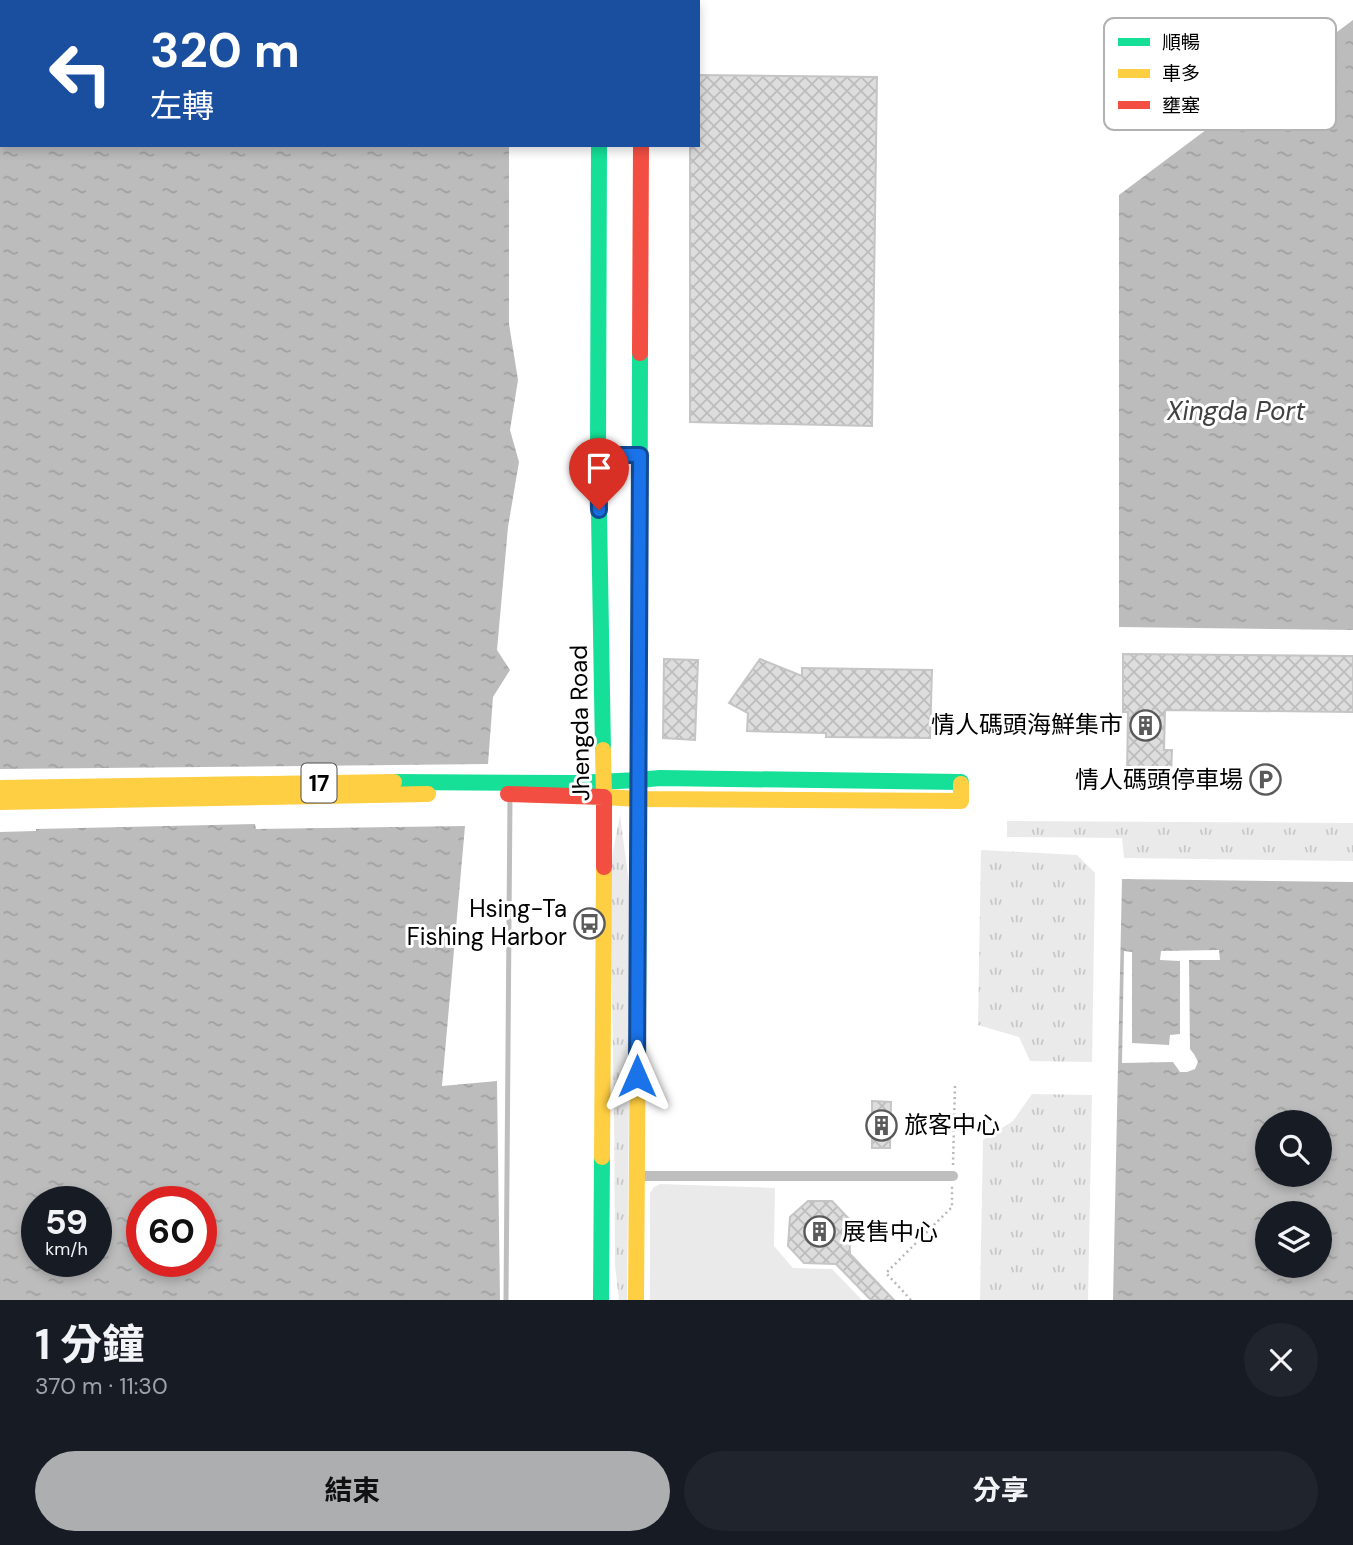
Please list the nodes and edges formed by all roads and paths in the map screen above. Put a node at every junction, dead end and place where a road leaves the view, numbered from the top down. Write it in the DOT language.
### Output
graph roads {
  1 [pos="599,147"];
  2 [pos="641,147"];
  3 [pos="598,455"];
  4 [pos="640,455"];
  5 [pos="639,780"];
  6 [pos="0,788"];
  7 [pos="604,790"];
  8 [pos="510,794"];
  9 [pos="639,799"];
  10 [pos="0,802"];
  11 [pos="636,1176"];
  12 [pos="953,1176"];
  13 [pos="886,1273"];
  14 [pos="506,1300"];
  15 [pos="601,1300"];
  16 [pos="636,1300"];
  17 [pos="911,1300"];
  1 -- 3 [label="main road, Jhengda Road"];
  2 -- 4 [label="main road"];
  3 -- 4 [label="street"];
  3 -- 7 [label="main road, Jhengda Road"];
  4 -- 5 [label="main road"];
  5 -- 7 [label="main road, 17"];
  5 -- 9 [label="main road"];
  5 -- 9 [label="main road"];
  6 -- 7 [label="main road, 17"];
  7 -- 8 [label="main road, 17"];
  7 -- 9 [label="main road"];
  7 -- 15 [label="main road, Jhengda Road"];
  8 -- 10 [label="main road, 17"];
  8 -- 14 [label="lane"];
  9 -- 11 [label="main road"];
  11 -- 12 [label="street"];
  11 -- 16 [label="main road"];
  13 -- 17 [label="path"];
}
